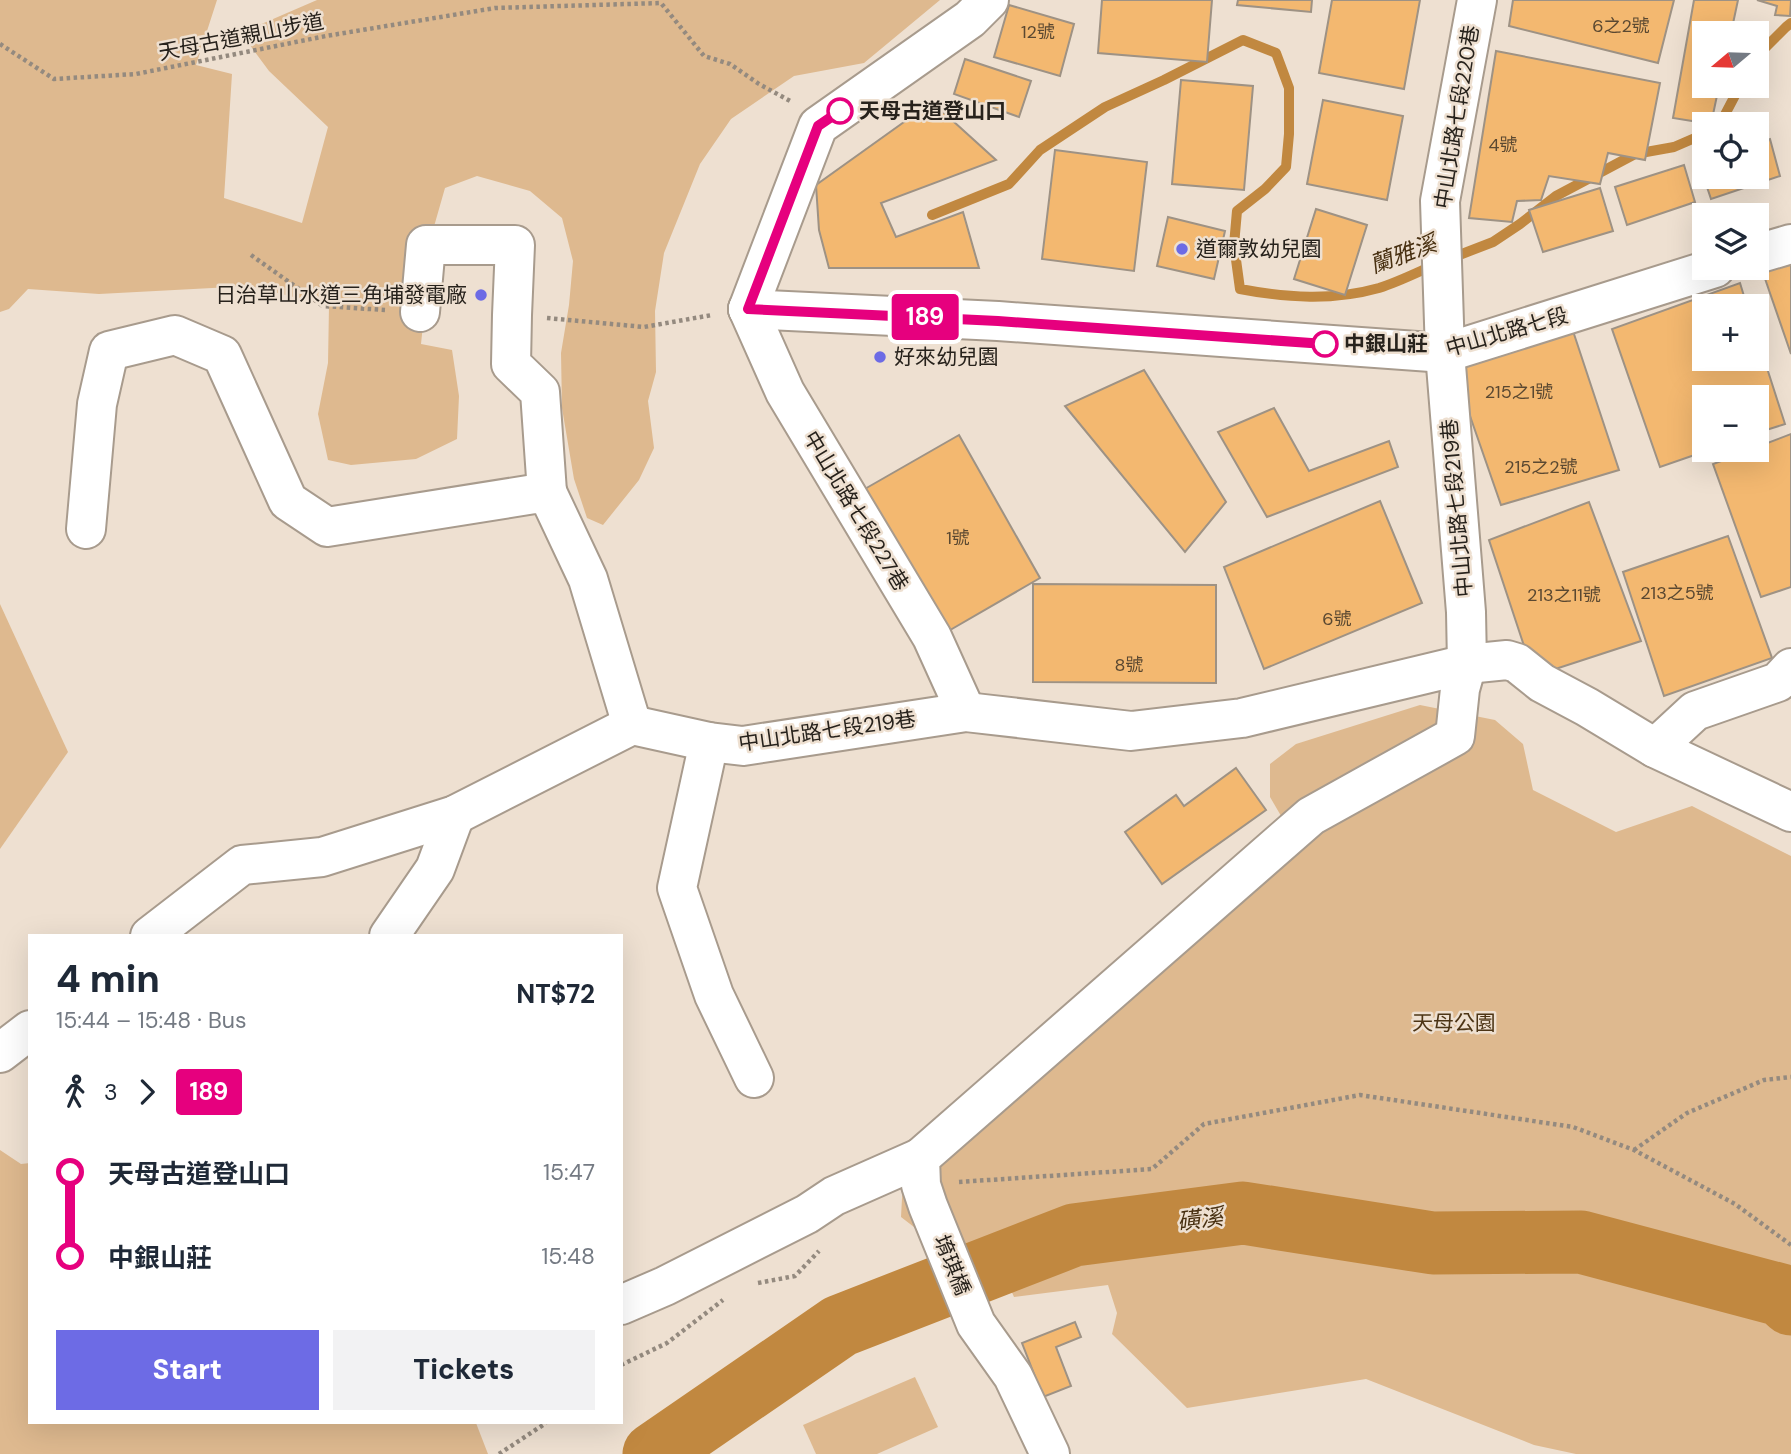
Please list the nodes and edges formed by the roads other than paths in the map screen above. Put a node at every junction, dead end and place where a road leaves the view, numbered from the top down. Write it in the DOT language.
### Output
graph roads {
  1 [pos="989,0"];
  2 [pos="1476,4"];
  3 [pos="1791,244"];
  4 [pos="1769,250"];
  5 [pos="1692,275"];
  6 [pos="748,309"];
  7 [pos="420,312"];
  8 [pos="1445,353"];
  9 [pos="547,492"];
  10 [pos="86,529"];
  11 [pos="1466,664"];
  12 [pos="1791,668"];
  13 [pos="966,712"];
  14 [pos="632,725"];
  15 [pos="709,742"];
  16 [pos="1655,748"];
  17 [pos="1791,812"];
  18 [pos="455,815"];
  19 [pos="153,934"];
  20 [pos="390,934"];
  21 [pos="28,1032"];
  22 [pos="0,1054"];
  23 [pos="754,1078"];
  24 [pos="923,1183"];
  25 [pos="623,1304"];
  26 [pos="1050,1454"];
  1 -- 6 [label="street"];
  2 -- 8 [label="street, 中山北路七段220巷"];
  3 -- 4 [label="street"];
  5 -- 8 [label="street, 中山北路七段"];
  6 -- 8 [label="street, 中山北路七段"];
  6 -- 13 [label="street, 中山北路七段227巷"];
  7 -- 9 [label="street"];
  8 -- 11 [label="street, 中山北路七段219巷"];
  9 -- 10 [label="street"];
  9 -- 14 [label="street"];
  11 -- 13 [label="street, 中山北路七段219巷"];
  11 -- 16 [label="street"];
  11 -- 24 [label="street, 中山北路七段219巷"];
  12 -- 16 [label="street"];
  13 -- 15 [label="street, 中山北路七段219巷"];
  14 -- 15 [label="street, 中山北路七段219巷"];
  14 -- 18 [label="street"];
  15 -- 23 [label="street"];
  16 -- 17 [label="street"];
  18 -- 19 [label="street"];
  18 -- 20 [label="street"];
  21 -- 22 [label="street"];
  24 -- 25 [label="street"];
  24 -- 26 [label="street, 堉琪橋"];
}
